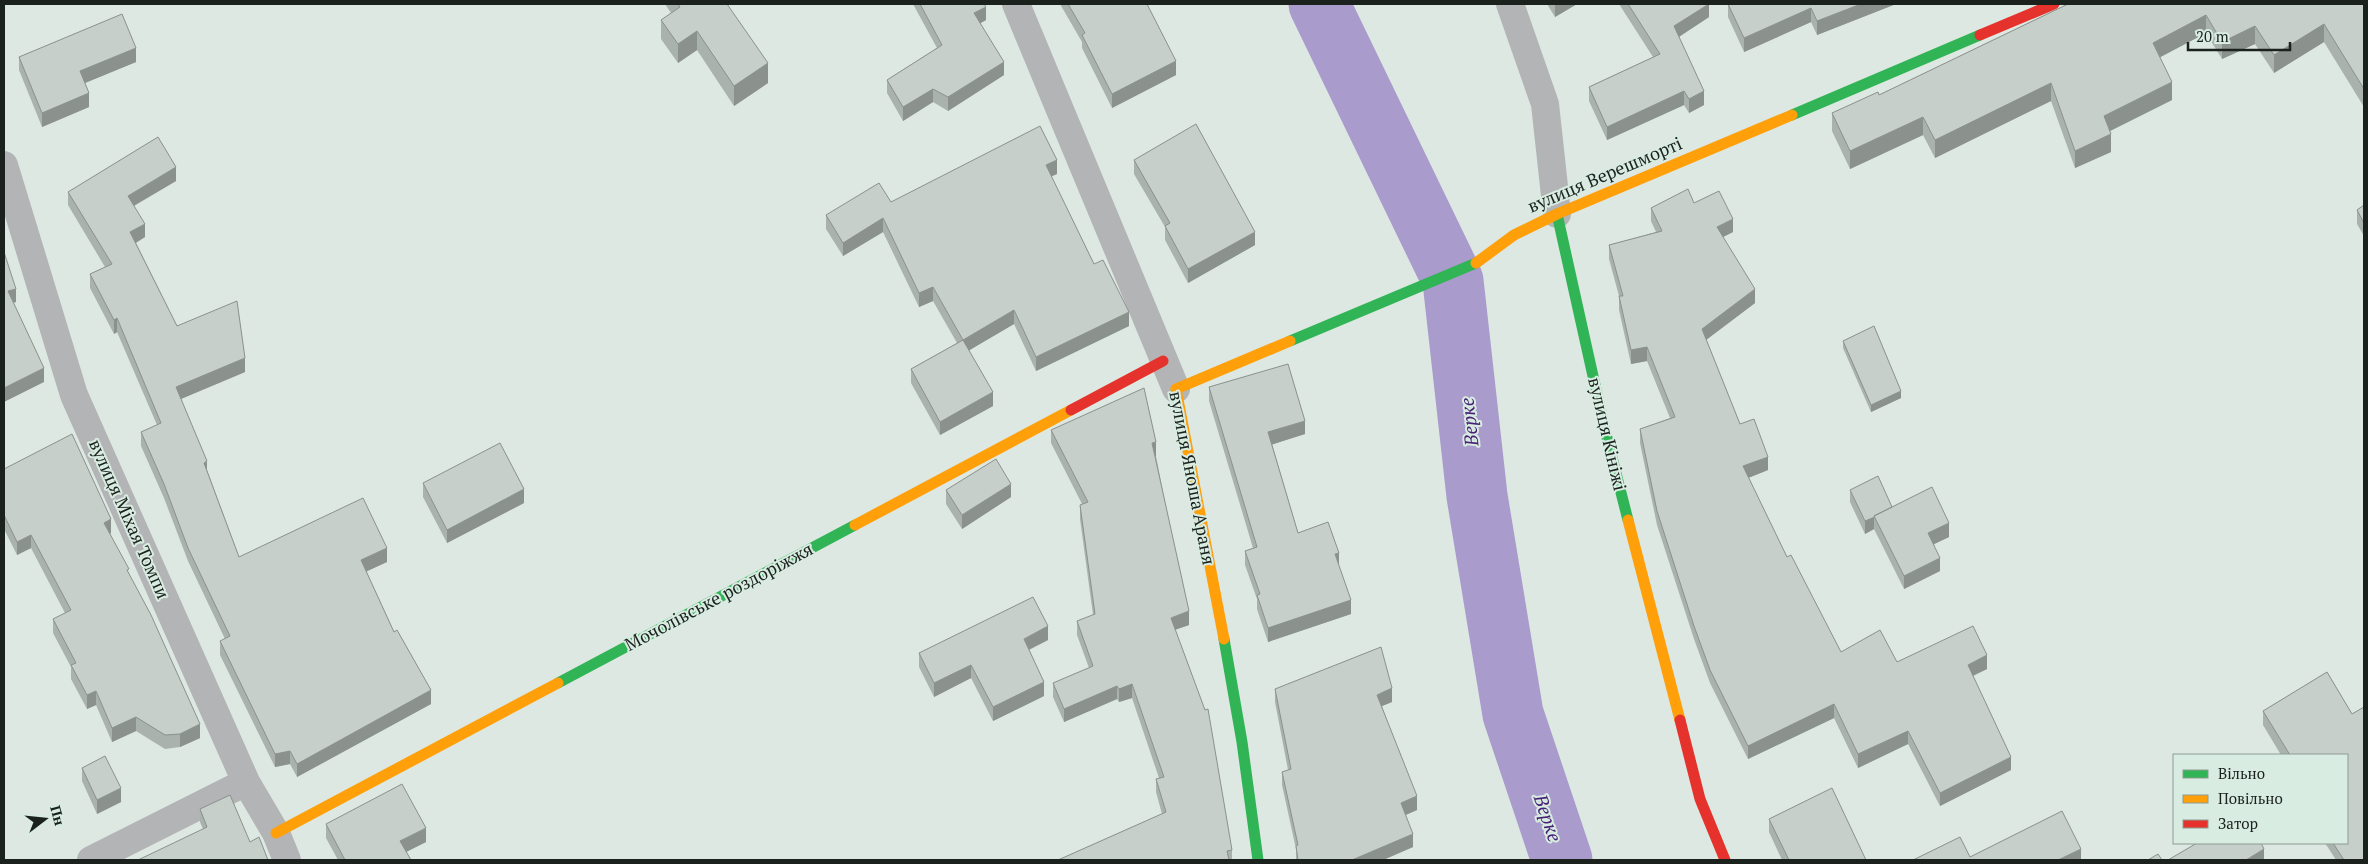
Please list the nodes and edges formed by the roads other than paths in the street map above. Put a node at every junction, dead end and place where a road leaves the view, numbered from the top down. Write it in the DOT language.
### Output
graph roads {
  1 [pos="1016,4"];
  2 [pos="1510,4"];
  3 [pos="2054,4"];
  4 [pos="4,165"];
  5 [pos="1557,214"];
  6 [pos="1163,361"];
  7 [pos="1176,390"];
  8 [pos="246,782"];
  9 [pos="276,832"];
  10 [pos="91,860"];
  11 [pos="287,860"];
  12 [pos="1258,860"];
  13 [pos="1725,860"];
  1 -- 6 [label="street, вулиця Яноша Араня"];
  2 -- 5 [label="street, вулиця Кініжі"];
  3 -- 5 [label="street, вулиця Верешморті"];
  4 -- 8 [label="street, вулиця Міхая Томпи"];
  5 -- 7 [label="street, вулиця Верешморті"];
  5 -- 13 [label="street, вулиця Кініжі"];
  6 -- 7 [label="street, вулиця Яноша Араня"];
  6 -- 9 [label="street, Мочолівське роздоріжжя"];
  7 -- 12 [label="street, вулиця Яноша Араня"];
  8 -- 9 [label="street, вулиця Міхая Томпи"];
  8 -- 10 [label="street"];
  9 -- 11 [label="street, вулиця Міхая Томпи"];
}
